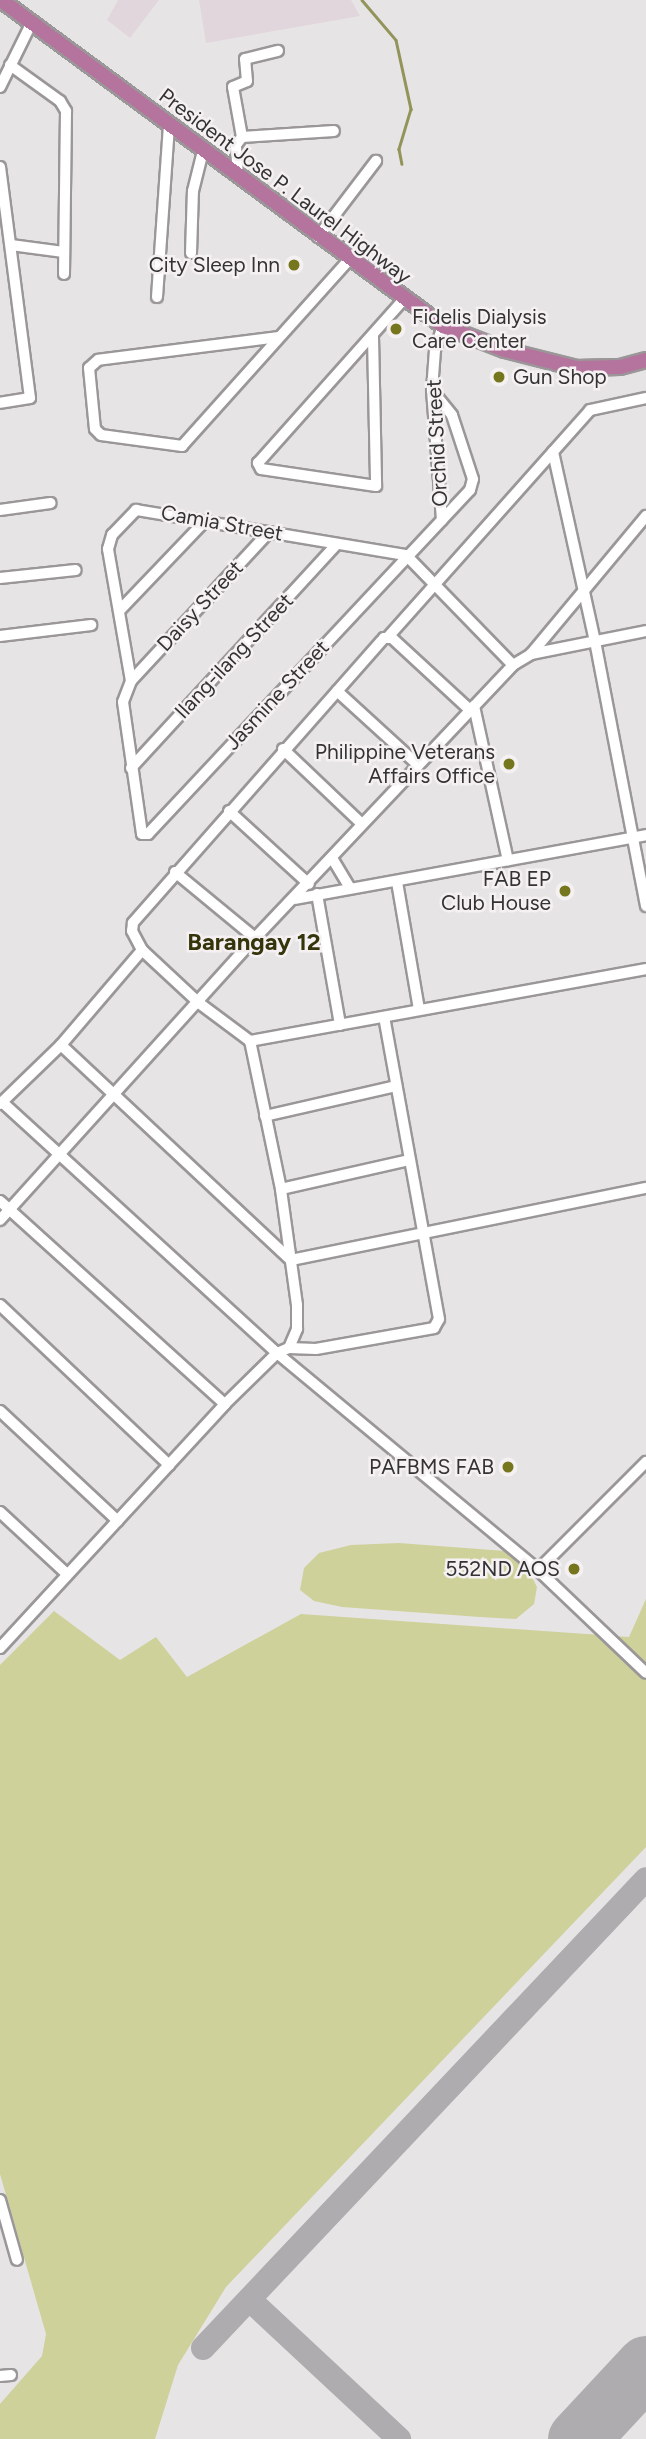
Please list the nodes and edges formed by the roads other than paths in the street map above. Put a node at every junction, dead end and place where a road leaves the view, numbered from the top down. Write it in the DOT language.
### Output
graph roads {
  1 [pos="1,0"];
  2 [pos="32,22"];
  3 [pos="278,51"];
  4 [pos="10,65"];
  5 [pos="0,86"];
  6 [pos="169,126"];
  7 [pos="334,131"];
  8 [pos="242,137"];
  9 [pos="203,151"];
  10 [pos="376,161"];
  11 [pos="0,167"];
  12 [pos="238,176"];
  13 [pos="318,237"];
  14 [pos="11,245"];
  15 [pos="64,252"];
  16 [pos="191,253"];
  17 [pos="349,260"];
  18 [pos="64,274"];
  19 [pos="157,297"];
  20 [pos="403,300"];
  21 [pos="443,327"];
  22 [pos="279,337"];
  23 [pos="373,337"];
  24 [pos="646,360"];
  25 [pos="432,390"];
  26 [pos="646,398"];
  27 [pos="0,403"];
  28 [pos="552,452"];
  29 [pos="51,503"];
  30 [pos="0,510"];
  31 [pos="646,516"];
  32 [pos="442,520"];
  33 [pos="205,521"];
  34 [pos="269,532"];
  35 [pos="337,544"];
  36 [pos="406,555"];
  37 [pos="76,570"];
  38 [pos="0,578"];
  39 [pos="434,582"];
  40 [pos="584,592"];
  41 [pos="119,611"];
  42 [pos="91,625"];
  43 [pos="646,631"];
  44 [pos="0,636"];
  45 [pos="388,637"];
  46 [pos="595,641"];
  47 [pos="531,654"];
  48 [pos="513,665"];
  49 [pos="131,681"];
  50 [pos="337,691"];
  51 [pos="472,708"];
  52 [pos="283,749"];
  53 [pos="418,765"];
  54 [pos="131,768"];
  55 [pos="229,811"];
  56 [pos="362,824"];
  57 [pos="646,835"];
  58 [pos="632,838"];
  59 [pos="332,858"];
  60 [pos="508,860"];
  61 [pos="176,872"];
  62 [pos="397,881"];
  63 [pos="309,884"];
  64 [pos="350,888"];
  65 [pos="317,894"];
  66 [pos="295,899"];
  67 [pos="646,906"];
  68 [pos="255,938"];
  69 [pos="142,950"];
  70 [pos="646,969"];
  71 [pos="199,1003"];
  72 [pos="419,1009"];
  73 [pos="384,1017"];
  74 [pos="340,1025"];
  75 [pos="250,1041"];
  76 [pos="61,1045"];
  77 [pos="396,1086"];
  78 [pos="116,1097"];
  79 [pos="1,1103"];
  80 [pos="265,1116"];
  81 [pos="62,1155"];
  82 [pos="410,1160"];
  83 [pos="646,1188"];
  84 [pos="281,1189"];
  85 [pos="0,1201"];
  86 [pos="10,1209"];
  87 [pos="0,1220"];
  88 [pos="423,1233"];
  89 [pos="291,1259"];
  90 [pos="0,1305"];
  91 [pos="289,1348"];
  92 [pos="277,1353"];
  93 [pos="226,1404"];
  94 [pos="0,1411"];
  95 [pos="646,1462"];
  96 [pos="169,1465"];
  97 [pos="0,1511"];
  98 [pos="118,1521"];
  99 [pos="538,1570"];
  100 [pos="67,1574"];
  101 [pos="0,1648"];
  102 [pos="646,1672"];
  103 [pos="0,2200"];
  104 [pos="17,2260"];
  1 -- 2 [label="highway, President Jose P. Laurel Highway"];
  2 -- 4 [label="street"];
  2 -- 6 [label="highway, President Jose P. Laurel Highway"];
  3 -- 8 [label="street"];
  4 -- 5 [label="street"];
  4 -- 15 [label="street"];
  6 -- 9 [label="highway, President Jose P. Laurel Highway"];
  6 -- 19 [label="street"];
  7 -- 8 [label="street"];
  8 -- 12 [label="street"];
  9 -- 12 [label="highway, President Jose P. Laurel Highway"];
  9 -- 16 [label="street"];
  10 -- 13 [label="street"];
  11 -- 14 [label="street"];
  12 -- 13 [label="highway, President Jose P. Laurel Highway"];
  13 -- 17 [label="highway, President Jose P. Laurel Highway"];
  14 -- 15 [label="street"];
  14 -- 27 [label="street"];
  15 -- 18 [label="street"];
  17 -- 20 [label="highway, President Jose P. Laurel Highway"];
  17 -- 22 [label="street"];
  20 -- 21 [label="highway, President Jose P. Laurel Highway"];
  20 -- 23 [label="street"];
  21 -- 24 [label="highway, President Jose P. Laurel Highway"];
  21 -- 25 [label="street, Orchid Street"];
  22 -- 22 [label="street"];
  23 -- 23 [label="street"];
  25 -- 32 [label="street, Orchid Street"];
  25 -- 32 [label="street, Jasmine Street"];
  26 -- 28 [label="street"];
  28 -- 39 [label="street"];
  28 -- 40 [label="street"];
  29 -- 30 [label="street"];
  31 -- 40 [label="street"];
  32 -- 36 [label="street, Jasmine Street"];
  33 -- 34 [label="street, Camia Street"];
  33 -- 41 [label="street"];
  33 -- 41 [label="street, Camia Street"];
  34 -- 35 [label="street, Camia Street"];
  34 -- 49 [label="street, Daisy Street"];
  35 -- 36 [label="street, Camia Street"];
  35 -- 54 [label="street, Ilang-ilang Street"];
  36 -- 39 [label="street"];
  36 -- 54 [label="street, Jasmine Street"];
  37 -- 38 [label="street"];
  39 -- 45 [label="street"];
  39 -- 48 [label="street"];
  40 -- 46 [label="street"];
  40 -- 47 [label="street"];
  41 -- 49 [label="street, Camia Street"];
  42 -- 44 [label="street"];
  43 -- 46 [label="street"];
  45 -- 50 [label="street"];
  45 -- 51 [label="street"];
  46 -- 47 [label="street"];
  46 -- 58 [label="street"];
  47 -- 48 [label="street"];
  48 -- 51 [label="street"];
  49 -- 54 [label="street"];
  50 -- 52 [label="street"];
  50 -- 53 [label="street"];
  51 -- 53 [label="street"];
  51 -- 60 [label="street"];
  52 -- 55 [label="street"];
  52 -- 56 [label="street"];
  53 -- 56 [label="street"];
  55 -- 61 [label="street"];
  55 -- 63 [label="street"];
  56 -- 59 [label="street"];
  57 -- 58 [label="street"];
  58 -- 60 [label="street"];
  58 -- 67 [label="street"];
  59 -- 63 [label="street"];
  59 -- 64 [label="street"];
  60 -- 62 [label="street"];
  61 -- 68 [label="street"];
  61 -- 69 [label="street"];
  62 -- 64 [label="street"];
  62 -- 72 [label="street"];
  63 -- 66 [label="street"];
  64 -- 65 [label="street"];
  65 -- 66 [label="street"];
  65 -- 74 [label="street"];
  66 -- 68 [label="street"];
  68 -- 71 [label="street"];
  69 -- 71 [label="street"];
  69 -- 76 [label="street"];
  70 -- 72 [label="street"];
  71 -- 75 [label="street"];
  71 -- 78 [label="street"];
  72 -- 73 [label="street"];
  73 -- 74 [label="street"];
  73 -- 77 [label="street"];
  74 -- 75 [label="street"];
  75 -- 80 [label="street"];
  76 -- 78 [label="street"];
  76 -- 79 [label="street"];
  77 -- 80 [label="street"];
  77 -- 82 [label="street"];
  78 -- 81 [label="street"];
  78 -- 89 [label="street"];
  79 -- 81 [label="street"];
  80 -- 84 [label="street"];
  81 -- 86 [label="street"];
  81 -- 92 [label="street"];
  82 -- 84 [label="street"];
  82 -- 88 [label="street"];
  83 -- 88 [label="street"];
  84 -- 89 [label="street"];
  85 -- 86 [label="street"];
  86 -- 87 [label="street"];
  86 -- 93 [label="street"];
  88 -- 89 [label="street"];
  88 -- 91 [label="street"];
  89 -- 91 [label="street"];
  90 -- 96 [label="street"];
  91 -- 92 [label="street"];
  92 -- 93 [label="street"];
  92 -- 99 [label="street"];
  93 -- 96 [label="street"];
  94 -- 98 [label="street"];
  95 -- 99 [label="street"];
  96 -- 98 [label="street"];
  97 -- 100 [label="street"];
  98 -- 100 [label="street"];
  99 -- 102 [label="street"];
  100 -- 101 [label="street"];
  103 -- 104 [label="street"];
}
